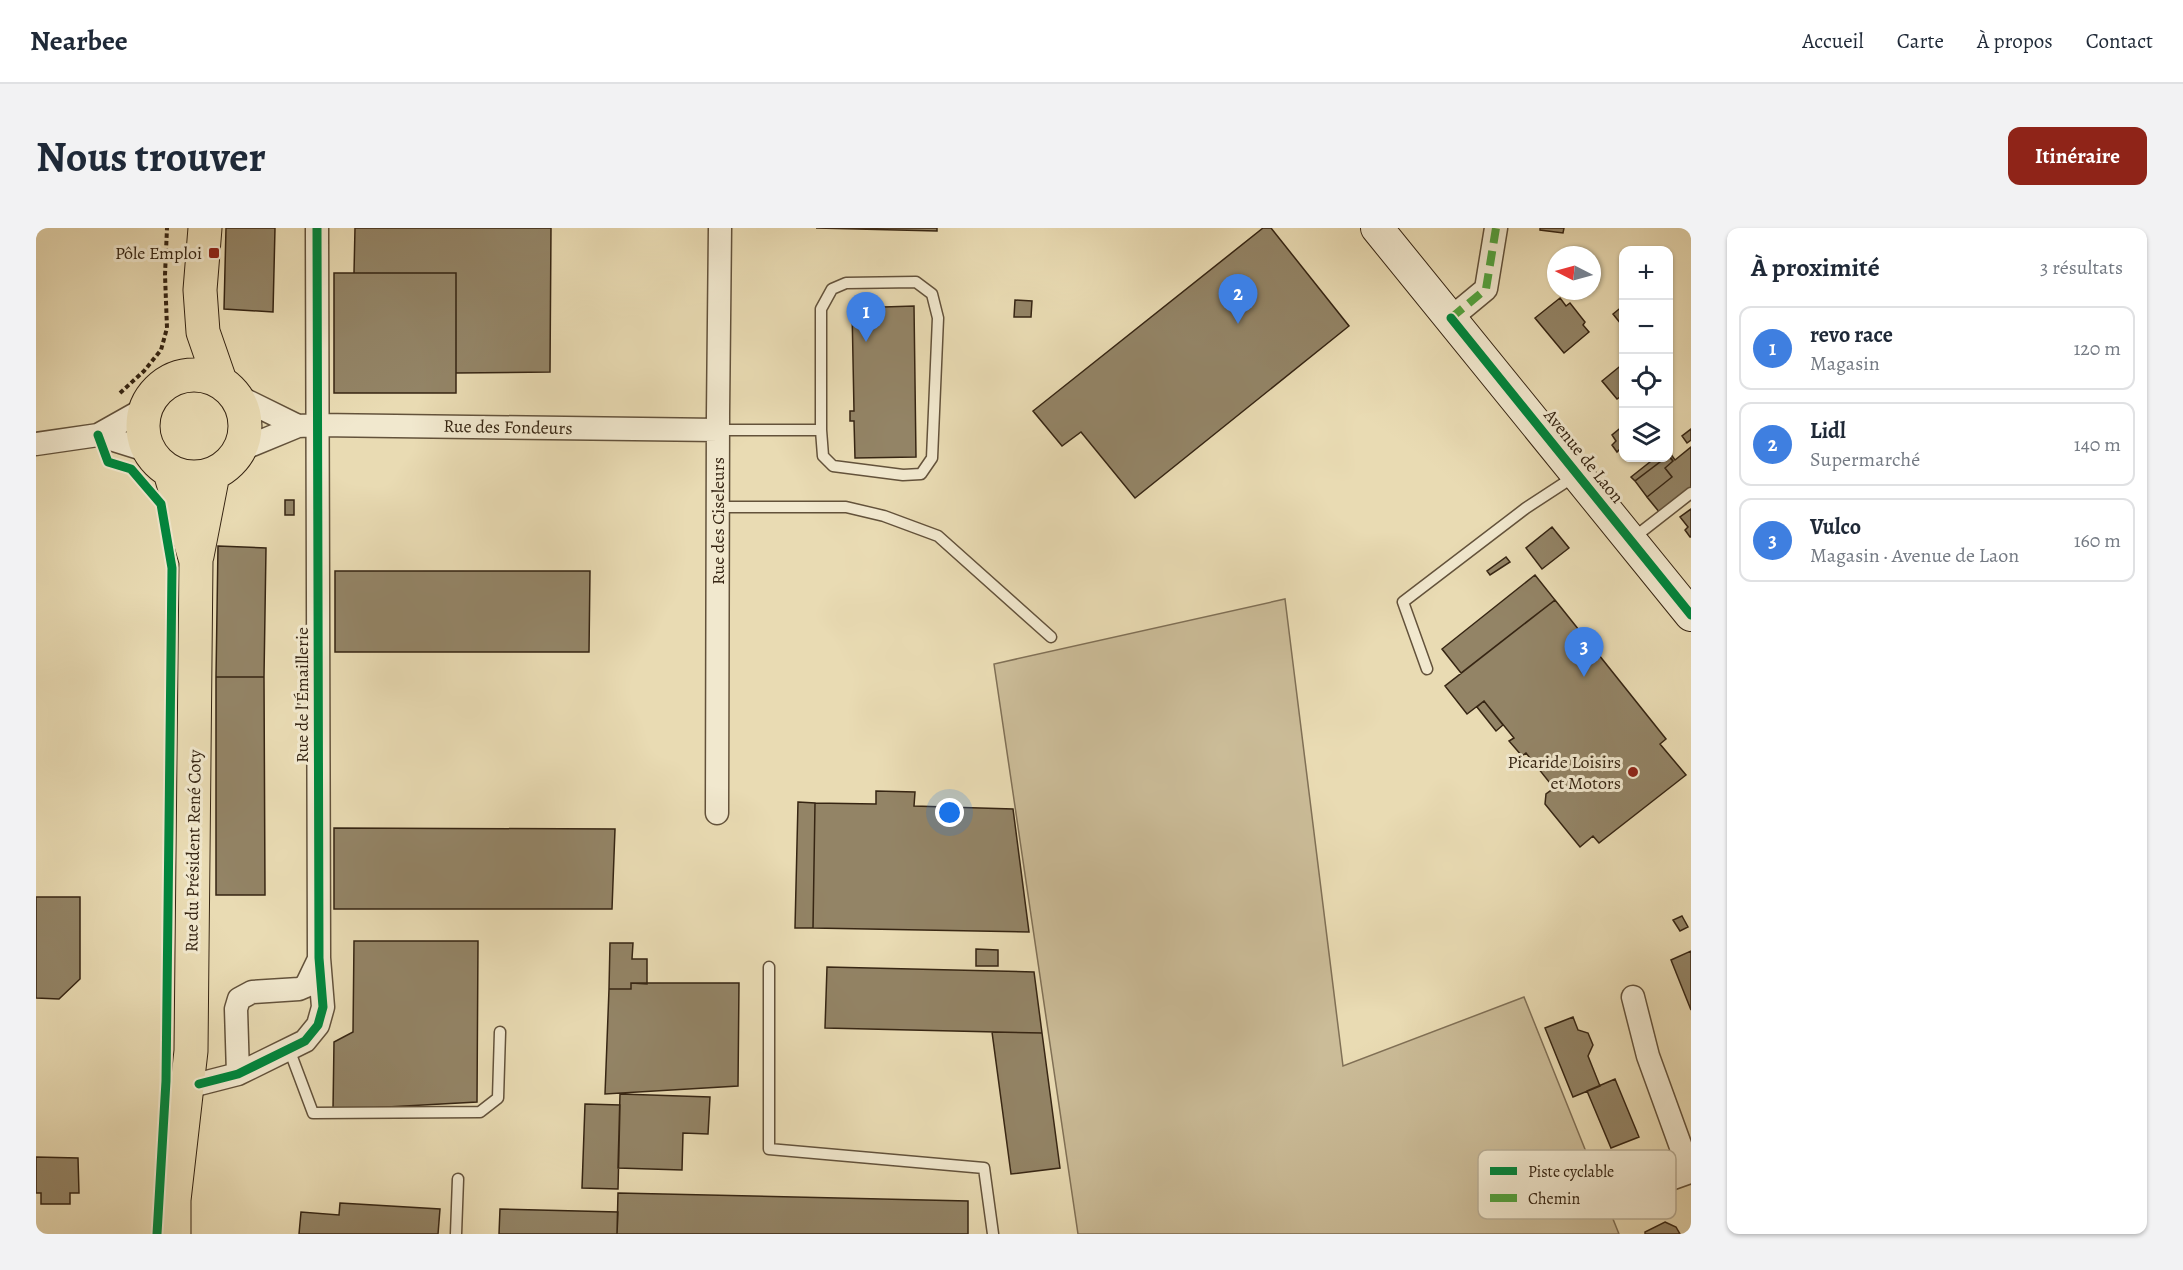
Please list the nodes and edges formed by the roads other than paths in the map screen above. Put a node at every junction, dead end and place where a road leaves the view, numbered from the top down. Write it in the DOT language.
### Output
graph roads {
  1 [pos="188,228"];
  2 [pos="205,228"];
  3 [pos="317,228"];
  4 [pos="720,228"];
  5 [pos="1377,228"];
  6 [pos="1496,228"];
  7 [pos="1451,318"];
  8 [pos="173,379"];
  9 [pos="228,388"];
  10 [pos="146,408"];
  11 [pos="308,425"];
  12 [pos="718,430"];
  13 [pos="820,430"];
  14 [pos="98,435"];
  15 [pos="36,444"];
  16 [pos="240,450"];
  17 [pos="160,462"];
  18 [pos="213,474"];
  19 [pos="1578,474"];
  20 [pos="1691,493"];
  21 [pos="718,507"];
  22 [pos="1631,540"];
  23 [pos="196,561"];
  24 [pos="1691,615"];
  25 [pos="1051,637"];
  26 [pos="1427,669"];
  27 [pos="717,813"];
  28 [pos="319,958"];
  29 [pos="769,967"];
  30 [pos="1633,998"];
  31 [pos="500,1032"];
  32 [pos="289,1049"];
  33 [pos="191,1051"];
  34 [pos="238,1074"];
  35 [pos="199,1084"];
  36 [pos="1691,1172"];
  37 [pos="1676,1177"];
  38 [pos="458,1179"];
  39 [pos="174,1234"];
  40 [pos="195,1234"];
  41 [pos="456,1234"];
  42 [pos="993,1234"];
  1 -- 8 [label="main road"];
  2 -- 9 [label="main road"];
  3 -- 11 [label="street, Rue de l'Émaillerie"];
  4 -- 12 [label="street, Rue des Ciseleurs"];
  5 -- 7 [label="main road, Avenue de Laon"];
  6 -- 7 [label="street"];
  7 -- 19 [label="main road, Avenue de Laon"];
  8 -- 9 [label="main road"];
  8 -- 10 [label="main road"];
  9 -- 11 [label="street"];
  9 -- 16 [label="main road"];
  10 -- 14 [label="street"];
  10 -- 17 [label="main road"];
  11 -- 12 [label="street, Rue des Fondeurs"];
  11 -- 16 [label="street"];
  11 -- 28 [label="street, Rue de l'Émaillerie"];
  12 -- 13 [label="lane"];
  12 -- 21 [label="street, Rue des Ciseleurs"];
  13 -- 13 [label="lane"];
  14 -- 15 [label="street"];
  14 -- 17 [label="street"];
  16 -- 18 [label="main road"];
  17 -- 18 [label="main road"];
  17 -- 23 [label="main road, Rue du Président René Coty"];
  18 -- 23 [label="main road"];
  19 -- 22 [label="main road, Avenue de Laon"];
  19 -- 26 [label="lane"];
  20 -- 22 [label="lane"];
  21 -- 25 [label="lane"];
  21 -- 27 [label="street, Rue des Ciseleurs"];
  22 -- 24 [label="main road, Avenue de Laon"];
  23 -- 33 [label="main road, Rue du Président René Coty"];
  28 -- 32 [label="street, Rue de l'Émaillerie"];
  28 -- 34 [label="street, Rue de l'Émaillerie"];
  29 -- 42 [label="lane"];
  30 -- 36 [label="street"];
  31 -- 32 [label="lane"];
  32 -- 34 [label="street, Rue de l'Émaillerie"];
  33 -- 35 [label="main road"];
  33 -- 39 [label="main road, Rue du Président René Coty"];
  34 -- 35 [label="street, Rue de l'Émaillerie"];
  35 -- 40 [label="main road"];
  36 -- 37 [label="street"];
  38 -- 41 [label="lane"];
}
